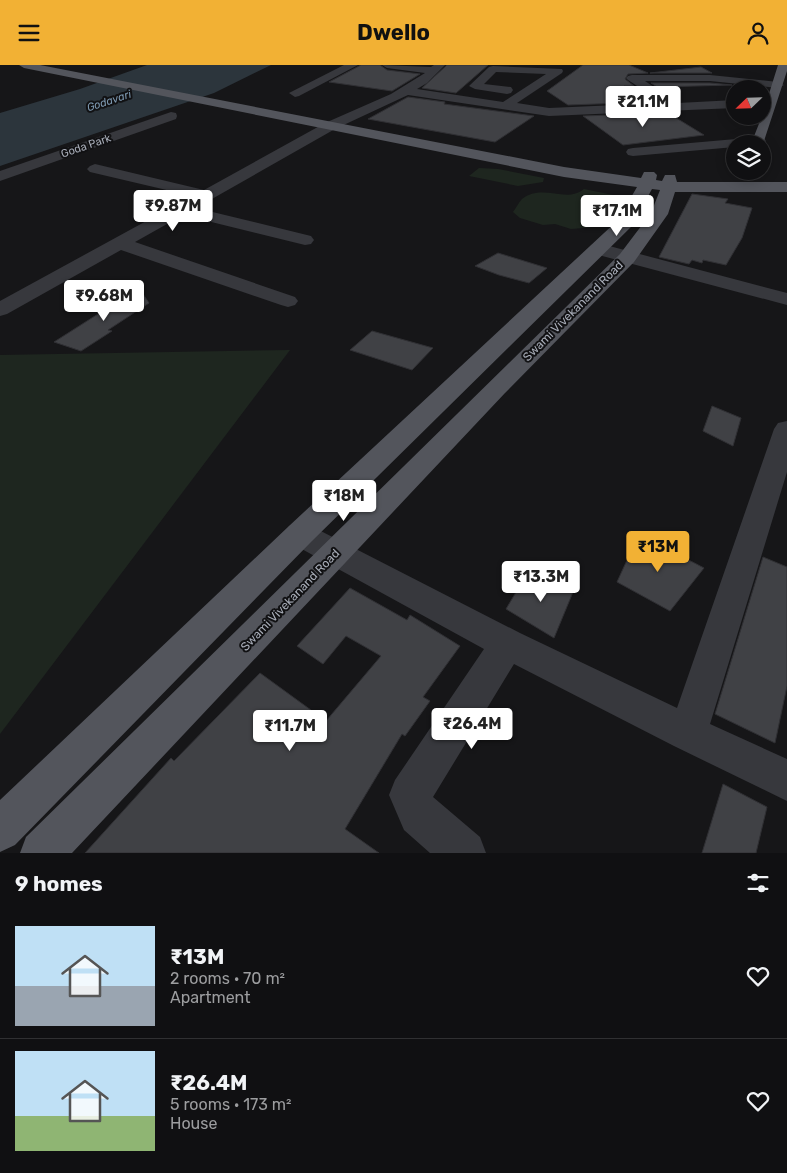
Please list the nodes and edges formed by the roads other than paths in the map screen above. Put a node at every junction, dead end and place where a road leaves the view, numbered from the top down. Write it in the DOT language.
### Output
graph roads {
  1 [pos="24,65"];
  2 [pos="353,65"];
  3 [pos="391,65"];
  4 [pos="783,65"];
  5 [pos="50,67"];
  6 [pos="384,68"];
  7 [pos="437,68"];
  8 [pos="778,85"];
  9 [pos="406,91"];
  10 [pos="525,92"];
  11 [pos="295,93"];
  12 [pos="771,96"];
  13 [pos="228,102"];
  14 [pos="726,104"];
  15 [pos="506,105"];
  16 [pos="675,106"];
  17 [pos="544,111"];
  18 [pos="171,116"];
  19 [pos="531,121"];
  20 [pos="335,123"];
  21 [pos="726,145"];
  22 [pos="633,152"];
  23 [pos="95,169"];
  24 [pos="0,176"];
  25 [pos="726,179"];
  26 [pos="771,179"];
  27 [pos="755,180"];
  28 [pos="787,180"];
  29 [pos="659,181"];
  30 [pos="787,187"];
  31 [pos="206,195"];
  32 [pos="181,209"];
  33 [pos="305,240"];
  34 [pos="119,243"];
  35 [pos="598,249"];
  36 [pos="627,258"];
  37 [pos="787,299"];
  38 [pos="288,301"];
  39 [pos="0,310"];
  40 [pos="787,429"];
  41 [pos="300,534"];
  42 [pos="337,552"];
  43 [pos="507,644"];
  44 [pos="688,733"];
  45 [pos="787,780"];
  46 [pos="0,830"];
  47 [pos="42,853"];
  48 [pos="464,853"];
  1 -- 5 [label="main road"];
  2 -- 11 [label="street"];
  3 -- 6 [label="street"];
  3 -- 7 [label="street"];
  4 -- 8 [label="main road"];
  5 -- 13 [label="main road"];
  5 -- 13 [label="main road"];
  7 -- 9 [label="street"];
  8 -- 12 [label="main road"];
  8 -- 16 [label="street"];
  9 -- 15 [label="street"];
  9 -- 20 [label="street"];
  10 -- 10 [label="street"];
  10 -- 15 [label="street"];
  13 -- 20 [label="main road"];
  14 -- 16 [label="street"];
  15 -- 17 [label="street"];
  16 -- 17 [label="street"];
  17 -- 19 [label="street"];
  18 -- 24 [label="street, Goda Park"];
  20 -- 29 [label="main road"];
  20 -- 31 [label="street"];
  21 -- 22 [label="street"];
  23 -- 31 [label="street"];
  25 -- 29 [label="main road"];
  26 -- 28 [label="main road"];
  27 -- 30 [label="main road"];
  29 -- 35 [label="main road"];
  29 -- 36 [label="main road, Swami Vivekanand Road"];
  31 -- 32 [label="street"];
  32 -- 33 [label="street"];
  32 -- 34 [label="street"];
  34 -- 38 [label="street"];
  34 -- 39 [label="street"];
  35 -- 36 [label="street"];
  35 -- 41 [label="main road"];
  36 -- 37 [label="street"];
  36 -- 42 [label="main road, Swami Vivekanand Road"];
  40 -- 44 [label="street"];
  41 -- 42 [label="street"];
  41 -- 46 [label="main road"];
  42 -- 43 [label="street"];
  42 -- 47 [label="main road, Swami Vivekanand Road"];
  43 -- 44 [label="street"];
  43 -- 48 [label="street"];
  44 -- 45 [label="street"];
}
